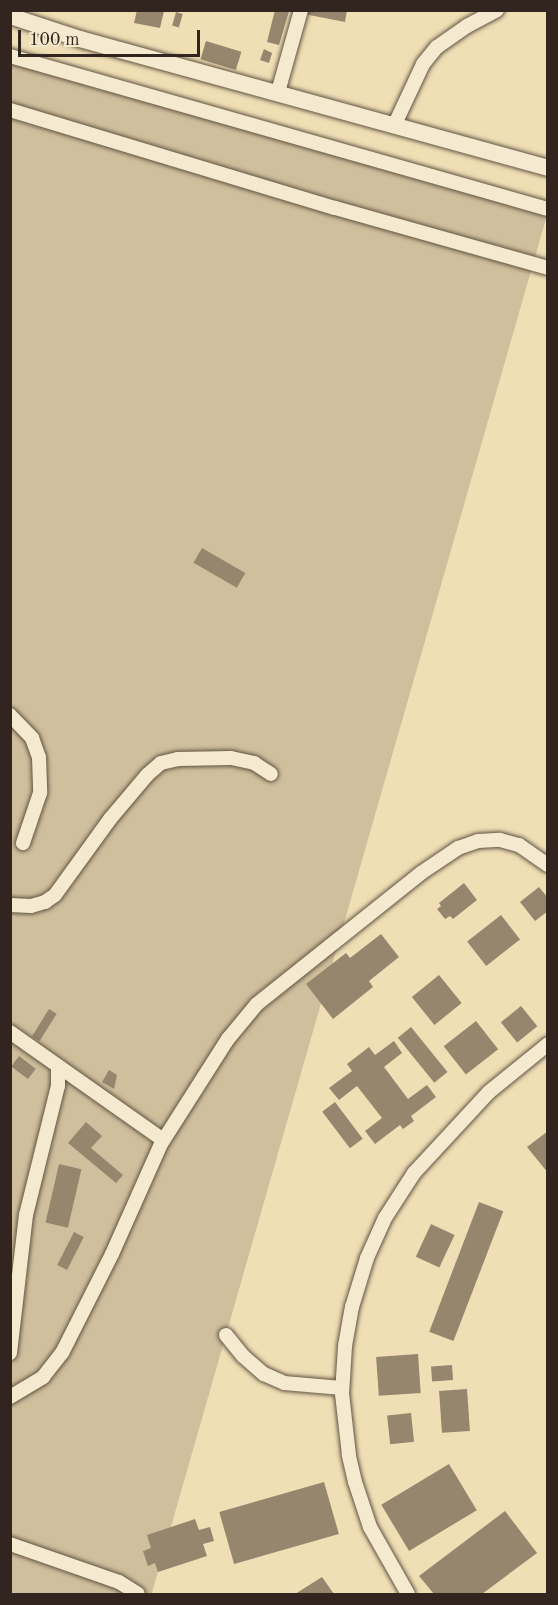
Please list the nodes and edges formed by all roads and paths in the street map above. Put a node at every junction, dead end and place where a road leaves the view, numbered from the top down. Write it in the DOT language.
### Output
graph roads {
  1 [pos="301,10"];
  2 [pos="497,10"];
  3 [pos="10,16"];
  4 [pos="10,56"];
  5 [pos="278,92"];
  6 [pos="10,110"];
  7 [pos="394,126"];
  8 [pos="548,168"];
  9 [pos="548,209"];
  10 [pos="548,268"];
  11 [pos="10,715"];
  12 [pos="271,774"];
  13 [pos="23,843"];
  14 [pos="548,865"];
  15 [pos="10,905"];
  16 [pos="10,1032"];
  17 [pos="548,1044"];
  18 [pos="58,1067"];
  19 [pos="163,1140"];
  20 [pos="226,1335"];
  21 [pos="10,1353"];
  22 [pos="342,1388"];
  23 [pos="10,1397"];
  24 [pos="10,1544"];
  25 [pos="138,1594"];
  26 [pos="408,1594"];
  1 -- 5 [label="street"];
  2 -- 7 [label="street"];
  3 -- 5 [label="street"];
  4 -- 9 [label="street"];
  5 -- 7 [label="street"];
  6 -- 10 [label="street"];
  7 -- 8 [label="street"];
  11 -- 13 [label="street"];
  12 -- 15 [label="street"];
  14 -- 19 [label="street"];
  16 -- 18 [label="street"];
  17 -- 22 [label="street"];
  18 -- 19 [label="street"];
  18 -- 21 [label="street"];
  19 -- 23 [label="street"];
  20 -- 22 [label="street"];
  22 -- 26 [label="street"];
  24 -- 25 [label="street"];
}
